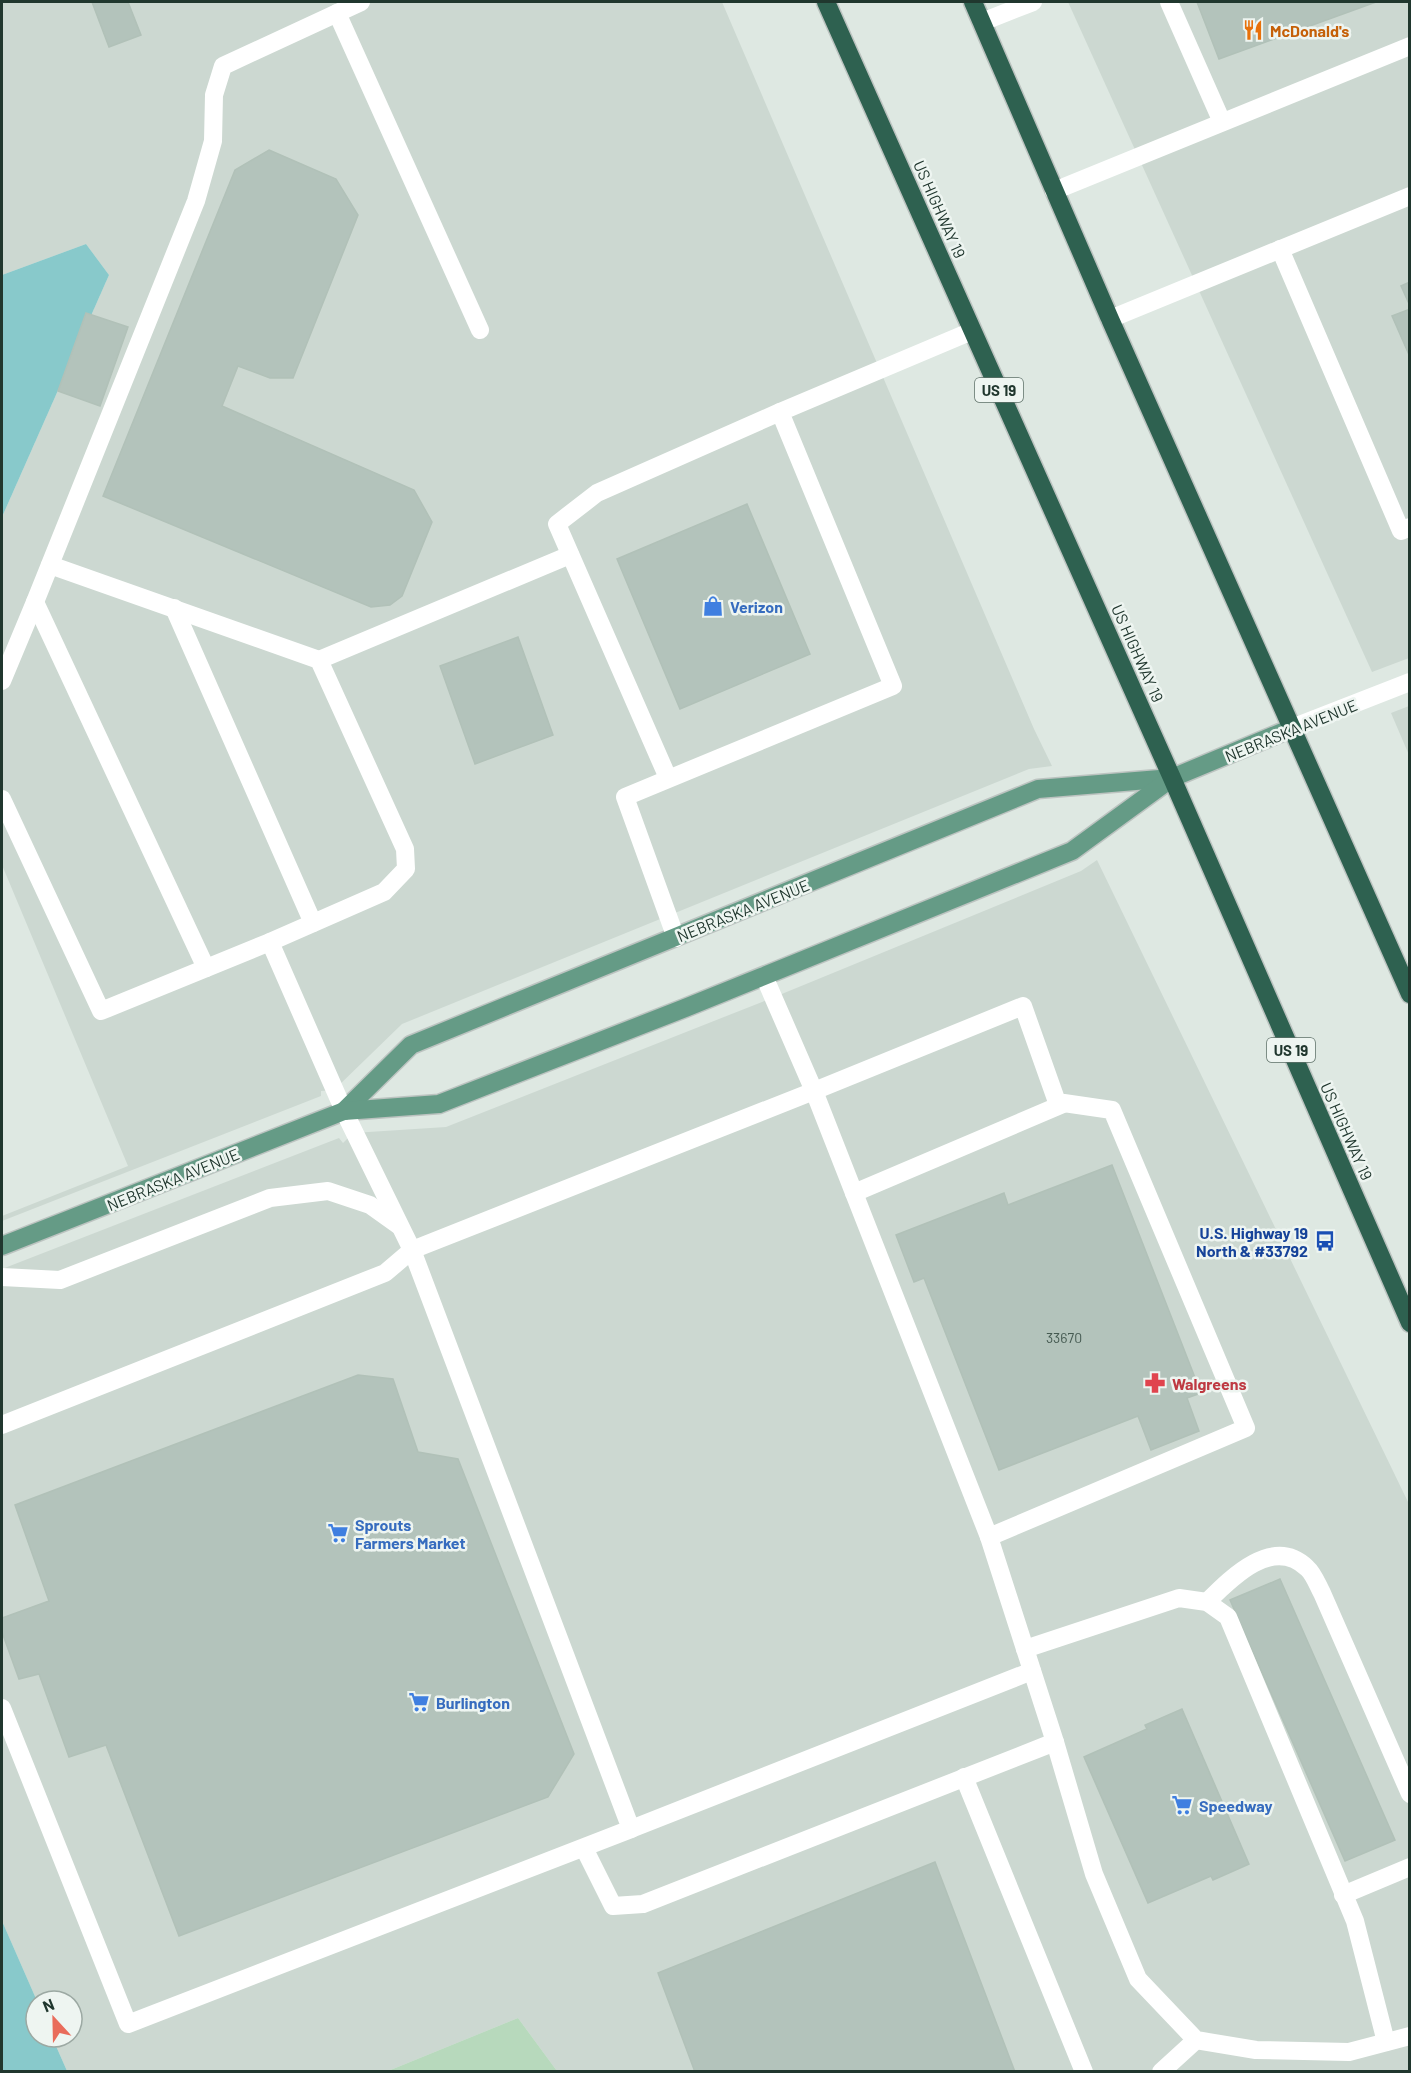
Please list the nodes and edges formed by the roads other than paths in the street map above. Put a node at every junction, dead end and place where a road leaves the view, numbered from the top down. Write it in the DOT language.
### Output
graph roads {
  1 [pos="361,2"];
  2 [pos="826,2"];
  3 [pos="973,2"];
  4 [pos="1033,2"];
  5 [pos="1169,2"];
  6 [pos="337,13"];
  7 [pos="982,22"];
  8 [pos="1410,46"];
  9 [pos="1222,122"];
  10 [pos="1054,191"];
  11 [pos="1410,196"];
  12 [pos="1280,249"];
  13 [pos="1110,319"];
  14 [pos="480,330"];
  15 [pos="972,331"];
  16 [pos="780,412"];
  17 [pos="1410,527"];
  18 [pos="570,555"];
  19 [pos="50,565"];
  20 [pos="35,602"];
  21 [pos="174,608"];
  22 [pos="319,660"];
  23 [pos="2,681"];
  24 [pos="1410,682"];
  25 [pos="1292,728"];
  26 [pos="668,778"];
  27 [pos="1172,778"];
  28 [pos="2,799"];
  29 [pos="313,923"];
  30 [pos="676,938"];
  31 [pos="270,942"];
  32 [pos="206,969"];
  33 [pos="764,976"];
  34 [pos="1410,994"];
  35 [pos="814,1091"];
  36 [pos="1063,1104"];
  37 [pos="344,1112"];
  38 [pos="854,1193"];
  39 [pos="401,1228"];
  40 [pos="2,1246"];
  41 [pos="412,1250"];
  42 [pos="2,1277"];
  43 [pos="1410,1323"];
  44 [pos="2,1425"];
  45 [pos="989,1537"];
  46 [pos="1207,1602"];
  47 [pos="1025,1649"];
  48 [pos="1032,1671"];
  49 [pos="2,1708"];
  50 [pos="1055,1742"];
  51 [pos="964,1777"];
  52 [pos="1410,1794"];
  53 [pos="631,1829"];
  54 [pos="584,1848"];
  55 [pos="1410,1867"];
  56 [pos="1343,1895"];
  57 [pos="1410,2036"];
  58 [pos="1196,2040"];
  59 [pos="1386,2042"];
  60 [pos="1084,2072"];
  61 [pos="1161,2072"];
  1 -- 6 [label="street"];
  2 -- 15 [label="highway, US HIGHWAY 19 / US 19"];
  3 -- 7 [label="highway"];
  4 -- 7 [label="street"];
  5 -- 9 [label="street"];
  6 -- 14 [label="street"];
  6 -- 19 [label="street"];
  7 -- 10 [label="highway"];
  8 -- 9 [label="street"];
  9 -- 10 [label="street"];
  10 -- 13 [label="highway"];
  11 -- 12 [label="street"];
  12 -- 13 [label="street"];
  12 -- 17 [label="street"];
  13 -- 25 [label="highway"];
  15 -- 16 [label="street"];
  15 -- 27 [label="highway, US HIGHWAY 19 / US 19"];
  16 -- 18 [label="street"];
  16 -- 26 [label="street"];
  18 -- 22 [label="street"];
  18 -- 26 [label="street"];
  19 -- 20 [label="street"];
  19 -- 21 [label="street"];
  20 -- 23 [label="street"];
  20 -- 32 [label="street"];
  21 -- 22 [label="street"];
  21 -- 29 [label="street"];
  22 -- 29 [label="street"];
  24 -- 25 [label="street, NEBRASKA AVENUE"];
  25 -- 27 [label="main road, NEBRASKA AVENUE"];
  25 -- 34 [label="highway"];
  26 -- 30 [label="street"];
  27 -- 30 [label="main road, NEBRASKA AVENUE"];
  27 -- 33 [label="main road, NEBRASKA AVENUE"];
  27 -- 43 [label="highway, US HIGHWAY 19 / US 19"];
  28 -- 32 [label="street"];
  29 -- 31 [label="street"];
  30 -- 37 [label="main road, NEBRASKA AVENUE"];
  31 -- 32 [label="street"];
  31 -- 37 [label="street"];
  33 -- 35 [label="street"];
  33 -- 37 [label="main road, NEBRASKA AVENUE"];
  35 -- 36 [label="street"];
  35 -- 38 [label="street"];
  35 -- 41 [label="street"];
  36 -- 38 [label="street"];
  36 -- 45 [label="street"];
  37 -- 39 [label="street"];
  37 -- 40 [label="main road, NEBRASKA AVENUE"];
  38 -- 45 [label="street"];
  39 -- 41 [label="street"];
  39 -- 42 [label="street"];
  41 -- 44 [label="street"];
  41 -- 53 [label="street"];
  45 -- 47 [label="street"];
  46 -- 47 [label="street"];
  46 -- 52 [label="street"];
  46 -- 56 [label="street"];
  47 -- 48 [label="street"];
  48 -- 50 [label="street"];
  48 -- 53 [label="street"];
  49 -- 54 [label="street"];
  50 -- 51 [label="street"];
  50 -- 58 [label="street"];
  51 -- 54 [label="street"];
  51 -- 60 [label="street"];
  53 -- 54 [label="street"];
  55 -- 56 [label="street"];
  56 -- 59 [label="street"];
  57 -- 59 [label="street"];
  58 -- 59 [label="street"];
  58 -- 61 [label="street"];
}
